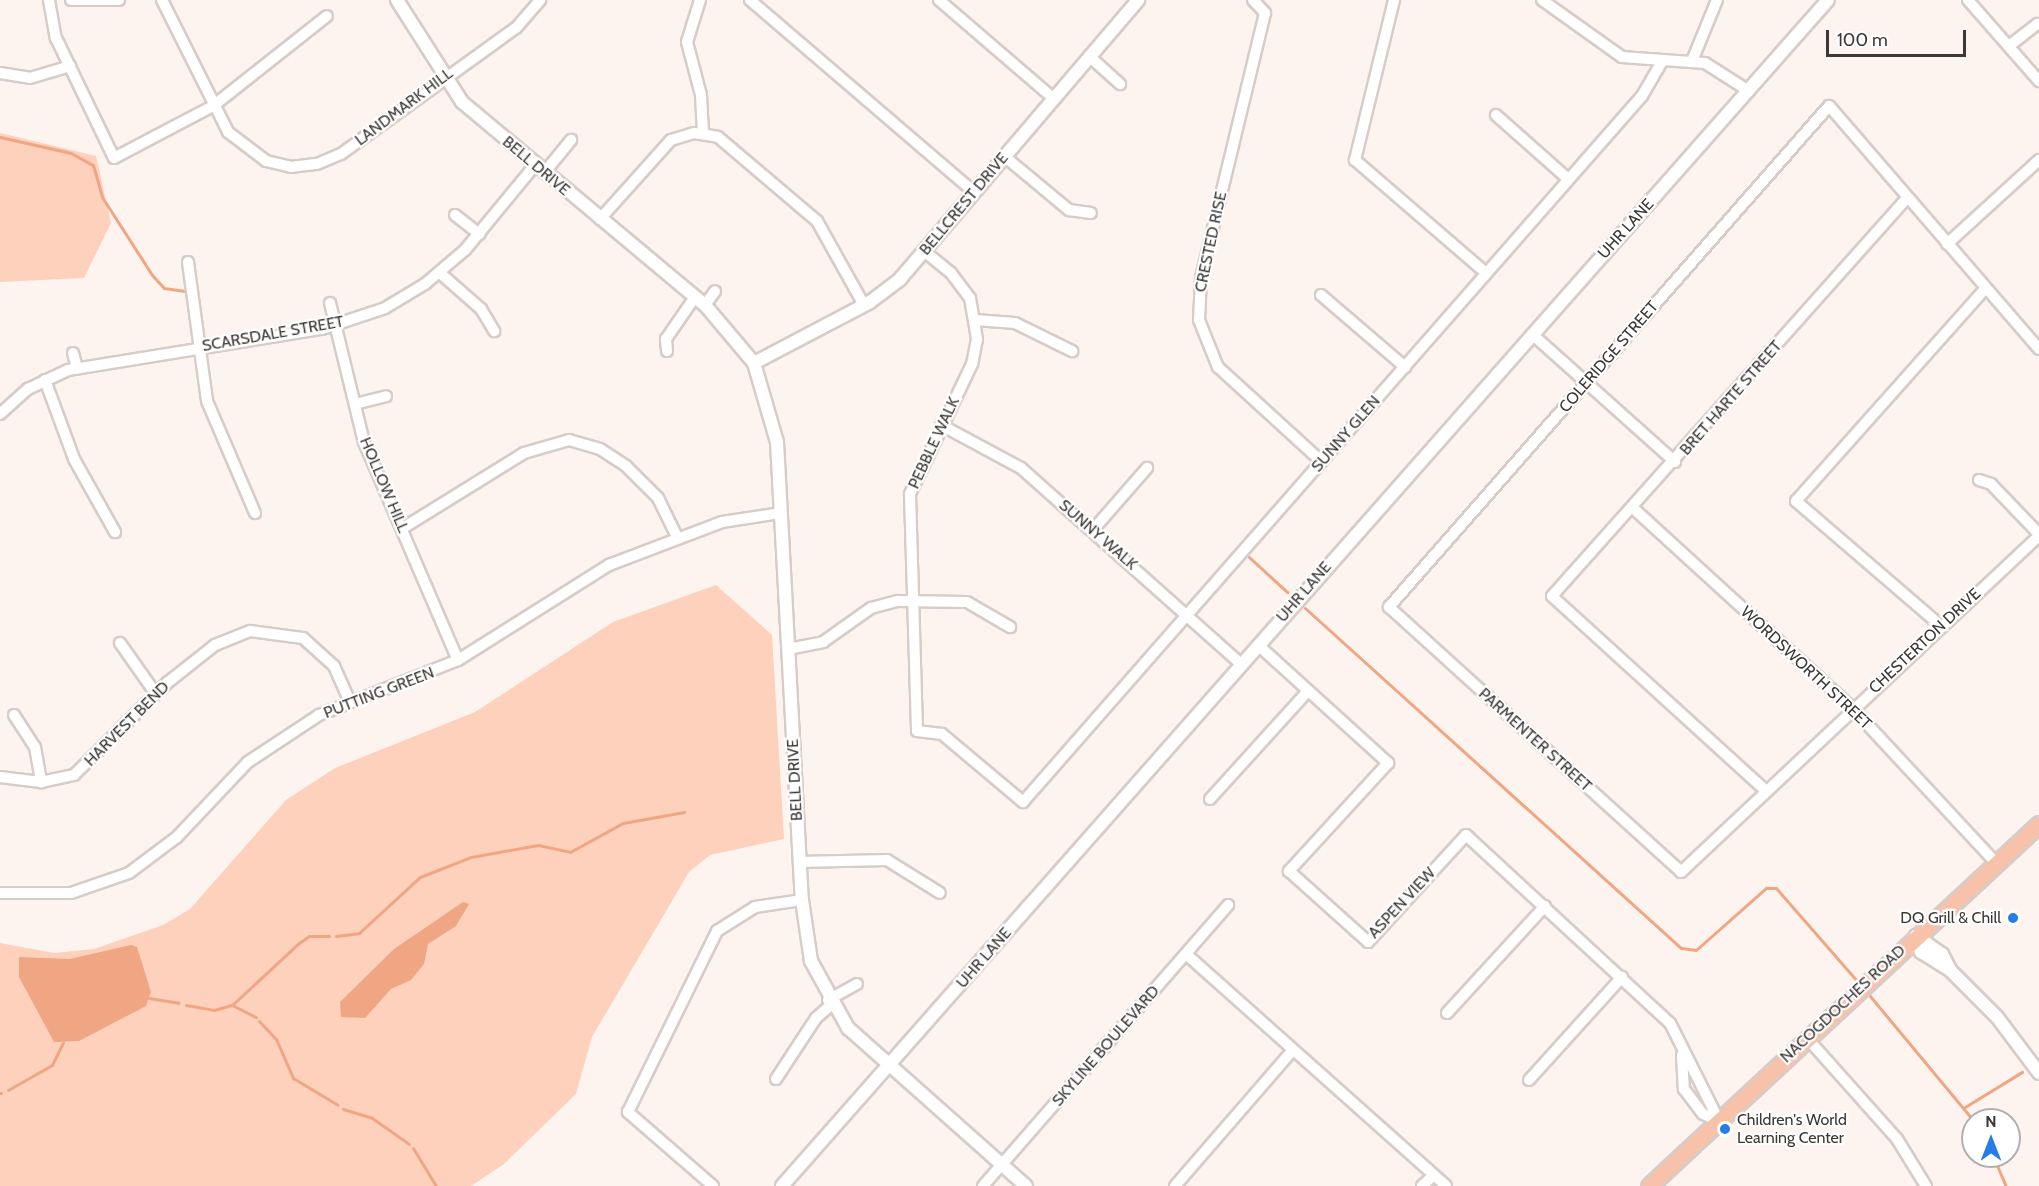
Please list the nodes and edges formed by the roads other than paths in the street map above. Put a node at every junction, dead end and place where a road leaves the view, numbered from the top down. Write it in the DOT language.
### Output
graph roads {
  1 [pos="49,0"];
  2 [pos="71,0"];
  3 [pos="119,0"];
  4 [pos="162,0"];
  5 [pos="397,0"];
  6 [pos="540,0"];
  7 [pos="700,0"];
  8 [pos="750,0"];
  9 [pos="939,0"];
  10 [pos="1253,0"];
  11 [pos="1394,0"];
  12 [pos="1542,0"];
  13 [pos="1717,0"];
  14 [pos="1827,0"];
  15 [pos="1968,0"];
  16 [pos="1133,2"];
  17 [pos="327,16"];
  18 [pos="2037,24"];
  19 [pos="2008,46"];
  20 [pos="1089,56"];
  21 [pos="1692,61"];
  22 [pos="1662,62"];
  23 [pos="70,66"];
  24 [pos="0,73"];
  25 [pos="444,75"];
  26 [pos="2039,81"];
  27 [pos="1120,84"];
  28 [pos="1749,91"];
  29 [pos="1053,98"];
  30 [pos="213,106"];
  31 [pos="1496,115"];
  32 [pos="702,133"];
  33 [pos="571,140"];
  34 [pos="1004,156"];
  35 [pos="2039,160"];
  36 [pos="540,169"];
  37 [pos="1568,179"];
  38 [pos="974,192"];
  39 [pos="1907,198"];
  40 [pos="1091,213"];
  41 [pos="455,215"];
  42 [pos="600,219"];
  43 [pos="479,234"];
  44 [pos="1947,244"];
  45 [pos="924,251"];
  46 [pos="188,262"];
  47 [pos="440,273"];
  48 [pos="1486,273"];
  49 [pos="1986,288"];
  50 [pos="715,291"];
  51 [pos="1321,295"];
  52 [pos="700,301"];
  53 [pos="330,303"];
  54 [pos="864,305"];
  55 [pos="975,320"];
  56 [pos="337,325"];
  57 [pos="494,331"];
  58 [pos="1532,334"];
  59 [pos="199,347"];
  60 [pos="2039,349"];
  61 [pos="667,351"];
  62 [pos="1072,351"];
  63 [pos="73,353"];
  64 [pos="754,363"];
  65 [pos="1405,367"];
  66 [pos="76,368"];
  67 [pos="45,380"];
  68 [pos="1587,382"];
  69 [pos="386,396"];
  70 [pos="355,404"];
  71 [pos="0,414"];
  72 [pos="941,425"];
  73 [pos="1321,461"];
  74 [pos="1675,462"];
  75 [pos="1147,468"];
  76 [pos="1979,480"];
  77 [pos="1633,508"];
  78 [pos="255,513"];
  79 [pos="781,513"];
  80 [pos="403,528"];
  81 [pos="1092,531"];
  82 [pos="115,532"];
  83 [pos="2039,535"];
  84 [pos="678,537"];
  85 [pos="911,600"];
  86 [pos="1389,607"];
  87 [pos="1187,613"];
  88 [pos="1940,626"];
  89 [pos="1010,627"];
  90 [pos="120,643"];
  91 [pos="1258,645"];
  92 [pos="788,649"];
  93 [pos="458,660"];
  94 [pos="1241,664"];
  95 [pos="1308,691"];
  96 [pos="156,694"];
  97 [pos="350,702"];
  98 [pos="1853,709"];
  99 [pos="14,715"];
  100 [pos="0,777"];
  101 [pos="41,782"];
  102 [pos="1765,790"];
  103 [pos="1210,799"];
  104 [pos="1023,802"];
  105 [pos="2039,824"];
  106 [pos="799,862"];
  107 [pos="1996,863"];
  108 [pos="1681,872"];
  109 [pos="0,892"];
  110 [pos="940,893"];
  111 [pos="802,900"];
  112 [pos="1228,905"];
  113 [pos="1545,906"];
  114 [pos="1916,936"];
  115 [pos="1186,954"];
  116 [pos="1622,977"];
  117 [pos="857,984"];
  118 [pos="830,1003"];
  119 [pos="1448,1012"];
  120 [pos="1807,1038"];
  121 [pos="1293,1050"];
  122 [pos="888,1067"];
  123 [pos="2039,1073"];
  124 [pos="776,1079"];
  125 [pos="1528,1080"];
  126 [pos="1719,1121"];
  127 [pos="1001,1165"];
  128 [pos="1434,1175"];
  129 [pos="713,1186"];
  130 [pos="782,1186"];
  131 [pos="983,1186"];
  132 [pos="1026,1186"];
  133 [pos="1174,1186"];
  134 [pos="1422,1186"];
  135 [pos="1446,1186"];
  136 [pos="1649,1186"];
  137 [pos="1926,1186"];
  1 -- 23 [label="street"];
  2 -- 3 [label="street"];
  4 -- 30 [label="street, LANDMARK HILL"];
  5 -- 25 [label="street, BELL DRIVE"];
  6 -- 25 [label="street, LANDMARK HILL"];
  7 -- 32 [label="street"];
  8 -- 38 [label="street"];
  9 -- 29 [label="street"];
  10 -- 73 [label="street, CRESTED RISE"];
  11 -- 48 [label="street"];
  12 -- 22 [label="street"];
  13 -- 21 [label="street"];
  14 -- 28 [label="street, UHR LANE"];
  15 -- 19 [label="street"];
  16 -- 20 [label="street, BELLCREST DRIVE"];
  17 -- 30 [label="street"];
  18 -- 19 [label="street"];
  19 -- 26 [label="street"];
  20 -- 27 [label="street"];
  20 -- 29 [label="street, BELLCREST DRIVE"];
  21 -- 22 [label="street"];
  21 -- 28 [label="street"];
  22 -- 37 [label="street, SUNNY GLEN"];
  23 -- 24 [label="street"];
  23 -- 30 [label="street"];
  25 -- 30 [label="street, LANDMARK HILL"];
  25 -- 36 [label="street, BELL DRIVE"];
  28 -- 58 [label="street, UHR LANE"];
  29 -- 34 [label="street, BELLCREST DRIVE"];
  31 -- 37 [label="street"];
  32 -- 42 [label="street"];
  32 -- 54 [label="street"];
  33 -- 36 [label="street, SCARSDALE STREET"];
  34 -- 38 [label="street, BELLCREST DRIVE"];
  34 -- 40 [label="street"];
  35 -- 44 [label="street"];
  36 -- 42 [label="street, BELL DRIVE"];
  36 -- 43 [label="street, SCARSDALE STREET"];
  37 -- 48 [label="street, SUNNY GLEN"];
  38 -- 45 [label="street, BELLCREST DRIVE"];
  39 -- 44 [label="street"];
  39 -- 68 [label="street, COLERIDGE STREET"];
  39 -- 74 [label="street, BRET HARTE STREET"];
  41 -- 43 [label="street"];
  42 -- 52 [label="street, BELL DRIVE"];
  43 -- 47 [label="street, SCARSDALE STREET"];
  44 -- 49 [label="street"];
  45 -- 54 [label="street, BELLCREST DRIVE"];
  45 -- 55 [label="street, PEBBLE WALK"];
  46 -- 59 [label="street"];
  47 -- 56 [label="street, SCARSDALE STREET"];
  47 -- 57 [label="street"];
  48 -- 65 [label="street, SUNNY GLEN"];
  49 -- 60 [label="street"];
  49 -- 88 [label="street"];
  50 -- 52 [label="street"];
  51 -- 65 [label="street"];
  52 -- 61 [label="street"];
  52 -- 64 [label="street, BELL DRIVE"];
  53 -- 56 [label="street, HOLLOW HILL"];
  54 -- 64 [label="street, BELLCREST DRIVE"];
  55 -- 62 [label="street"];
  55 -- 72 [label="street, PEBBLE WALK"];
  56 -- 59 [label="street, SCARSDALE STREET"];
  56 -- 70 [label="street, HOLLOW HILL"];
  58 -- 68 [label="street"];
  58 -- 91 [label="street, UHR LANE"];
  59 -- 66 [label="street, SCARSDALE STREET"];
  59 -- 78 [label="street"];
  63 -- 66 [label="street"];
  64 -- 79 [label="street, BELL DRIVE"];
  65 -- 73 [label="street, SUNNY GLEN"];
  66 -- 67 [label="street, SCARSDALE STREET"];
  67 -- 71 [label="street, SCARSDALE STREET"];
  67 -- 82 [label="street"];
  68 -- 74 [label="street"];
  68 -- 86 [label="street, COLERIDGE STREET"];
  69 -- 70 [label="street"];
  70 -- 80 [label="street, HOLLOW HILL"];
  72 -- 81 [label="street, SUNNY WALK"];
  72 -- 85 [label="street, PEBBLE WALK"];
  73 -- 87 [label="street, SUNNY GLEN"];
  74 -- 77 [label="street, BRET HARTE STREET"];
  75 -- 81 [label="street"];
  76 -- 83 [label="street"];
  77 -- 98 [label="street, WORDSWORTH STREET"];
  77 -- 102 [label="street, BRET HARTE STREET"];
  79 -- 84 [label="street, PUTTING GREEN"];
  79 -- 92 [label="street, BELL DRIVE"];
  80 -- 84 [label="street"];
  80 -- 93 [label="street, HOLLOW HILL"];
  81 -- 87 [label="street, SUNNY WALK"];
  83 -- 88 [label="street, CHESTERTON DRIVE"];
  84 -- 93 [label="street, PUTTING GREEN"];
  85 -- 89 [label="street"];
  85 -- 92 [label="street"];
  85 -- 104 [label="street, PEBBLE WALK"];
  86 -- 108 [label="street, PARMENTER STREET"];
  87 -- 94 [label="street, SUNNY WALK"];
  87 -- 104 [label="street, SUNNY GLEN"];
  88 -- 98 [label="street, CHESTERTON DRIVE"];
  90 -- 96 [label="street"];
  91 -- 94 [label="street, UHR LANE"];
  91 -- 95 [label="street, ASPEN VIEW"];
  92 -- 106 [label="street, BELL DRIVE"];
  93 -- 97 [label="street, PUTTING GREEN"];
  94 -- 122 [label="street, UHR LANE"];
  95 -- 103 [label="street"];
  95 -- 113 [label="street, ASPEN VIEW"];
  96 -- 97 [label="street, HARVEST BEND"];
  96 -- 101 [label="street, HARVEST BEND"];
  97 -- 109 [label="street, PUTTING GREEN"];
  98 -- 102 [label="street, CHESTERTON DRIVE"];
  98 -- 107 [label="street, WORDSWORTH STREET"];
  99 -- 101 [label="street"];
  100 -- 101 [label="street, HARVEST BEND"];
  102 -- 108 [label="street, CHESTERTON DRIVE"];
  105 -- 107 [label="main road, NACOGDOCHES ROAD"];
  106 -- 110 [label="street"];
  106 -- 111 [label="street, BELL DRIVE"];
  107 -- 114 [label="main road, NACOGDOCHES ROAD"];
  111 -- 118 [label="street, BELL DRIVE"];
  111 -- 129 [label="street"];
  112 -- 115 [label="street, SKYLINE BOULEVARD"];
  113 -- 116 [label="street, ASPEN VIEW"];
  113 -- 119 [label="street"];
  114 -- 120 [label="main road, NACOGDOCHES ROAD"];
  114 -- 123 [label="street"];
  115 -- 121 [label="street"];
  115 -- 127 [label="street, SKYLINE BOULEVARD"];
  116 -- 125 [label="street"];
  116 -- 126 [label="street, ASPEN VIEW"];
  117 -- 118 [label="street"];
  118 -- 122 [label="street, BELL DRIVE"];
  118 -- 124 [label="street"];
  120 -- 126 [label="main road, NACOGDOCHES ROAD"];
  120 -- 137 [label="street"];
  121 -- 128 [label="street"];
  121 -- 133 [label="street"];
  122 -- 127 [label="street, BELL DRIVE"];
  122 -- 130 [label="street, UHR LANE"];
  126 -- 136 [label="main road, NACOGDOCHES ROAD"];
  127 -- 131 [label="street, SKYLINE BOULEVARD"];
  127 -- 132 [label="street, BELL DRIVE"];
  128 -- 134 [label="street"];
  128 -- 135 [label="street"];
}
